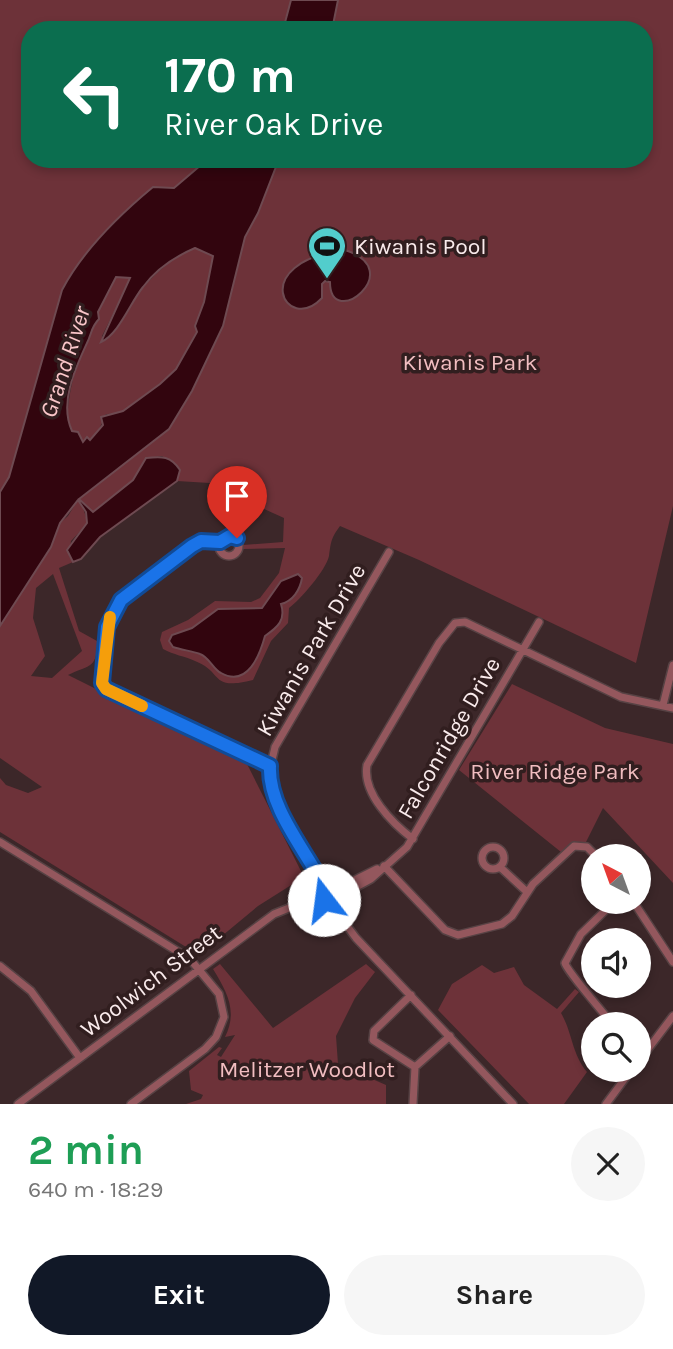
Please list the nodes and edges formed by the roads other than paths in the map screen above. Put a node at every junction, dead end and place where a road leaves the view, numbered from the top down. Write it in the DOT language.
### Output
graph roads {
  1 [pos="220,542"];
  2 [pos="389,552"];
  3 [pos="539,622"];
  4 [pos="522,651"];
  5 [pos="673,665"];
  6 [pos="663,705"];
  7 [pos="673,708"];
  8 [pos="270,766"];
  9 [pos="413,839"];
  10 [pos="0,842"];
  11 [pos="581,847"];
  12 [pos="384,866"];
  13 [pos="500,867"];
  14 [pos="527,892"];
  15 [pos="330,897"];
  16 [pos="602,914"];
  17 [pos="642,914"];
  18 [pos="673,962"];
  19 [pos="0,965"];
  20 [pos="200,969"];
  21 [pos="411,995"];
  22 [pos="603,1012"];
  23 [pos="673,1016"];
  24 [pos="450,1036"];
  25 [pos="651,1045"];
  26 [pos="80,1058"];
  27 [pos="415,1067"];
  28 [pos="622,1082"];
  29 [pos="18,1104"];
  30 [pos="131,1104"];
  31 [pos="413,1104"];
  32 [pos="513,1104"];
  33 [pos="606,1104"];
  1 -- 8 [label="street"];
  2 -- 8 [label="street, Kiwanis Park Drive"];
  3 -- 4 [label="street, Falconridge Drive"];
  4 -- 6 [label="street"];
  4 -- 9 [label="street, Falconridge Drive"];
  4 -- 9 [label="street"];
  5 -- 6 [label="street"];
  6 -- 7 [label="street"];
  8 -- 15 [label="street, Kiwanis Park Drive"];
  9 -- 12 [label="street, Falconridge Drive"];
  10 -- 20 [label="street"];
  11 -- 14 [label="street"];
  12 -- 14 [label="street"];
  12 -- 15 [label="street, Falconridge Drive"];
  13 -- 14 [label="street"];
  15 -- 20 [label="street, Woolwich Street"];
  15 -- 21 [label="street"];
  16 -- 22 [label="street"];
  17 -- 18 [label="street"];
  19 -- 26 [label="street"];
  20 -- 26 [label="street, Woolwich Street"];
  20 -- 30 [label="street"];
  21 -- 24 [label="street"];
  21 -- 27 [label="street"];
  23 -- 25 [label="street"];
  24 -- 27 [label="street"];
  24 -- 32 [label="street"];
  26 -- 29 [label="street, Woolwich Street"];
  27 -- 31 [label="street"];
  28 -- 33 [label="street"];
}
